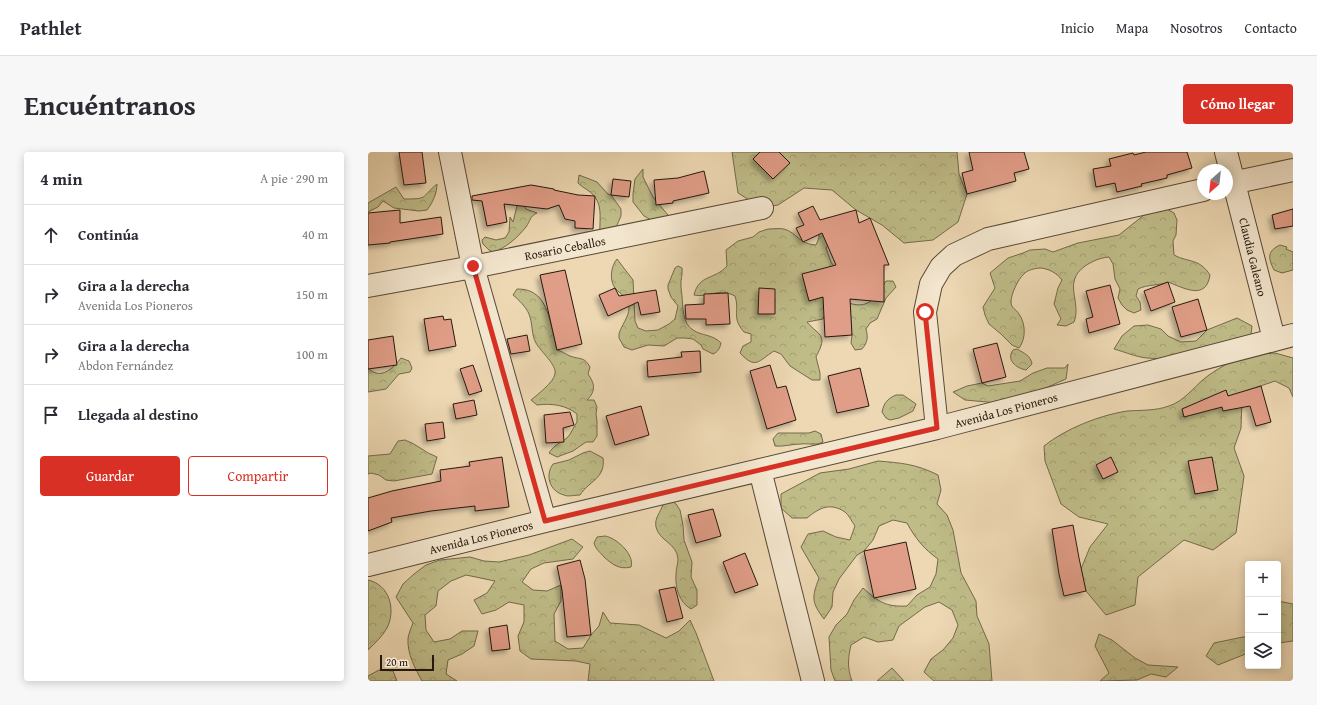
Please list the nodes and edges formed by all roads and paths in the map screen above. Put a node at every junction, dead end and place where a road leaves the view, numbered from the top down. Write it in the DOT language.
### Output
graph roads {
  1 [pos="450,152"];
  2 [pos="1226,152"];
  3 [pos="1228,164"];
  4 [pos="1293,170"];
  5 [pos="1233,183"];
  6 [pos="1233,189"];
  7 [pos="1197,191"];
  8 [pos="762,208"];
  9 [pos="473,266"];
  10 [pos="368,286"];
  11 [pos="1284,337"];
  12 [pos="937,428"];
  13 [pos="760,470"];
  14 [pos="545,521"];
  15 [pos="368,565"];
  16 [pos="813,681"];
  1 -- 9 [label="street"];
  2 -- 3 [label="street, Claudia Galeano"];
  4 -- 5 [label="street"];
  6 -- 11 [label="street, Claudia Galeano"];
  7 -- 12 [label="street"];
  8 -- 9 [label="street, Rosario Ceballos"];
  9 -- 10 [label="street, Rosario Ceballos"];
  9 -- 14 [label="street"];
  11 -- 12 [label="street, Avenida Los Pioneros"];
  12 -- 13 [label="street, Avenida Los Pioneros"];
  13 -- 14 [label="street, Avenida Los Pioneros"];
  13 -- 16 [label="street"];
  14 -- 15 [label="street, Avenida Los Pioneros"];
}
